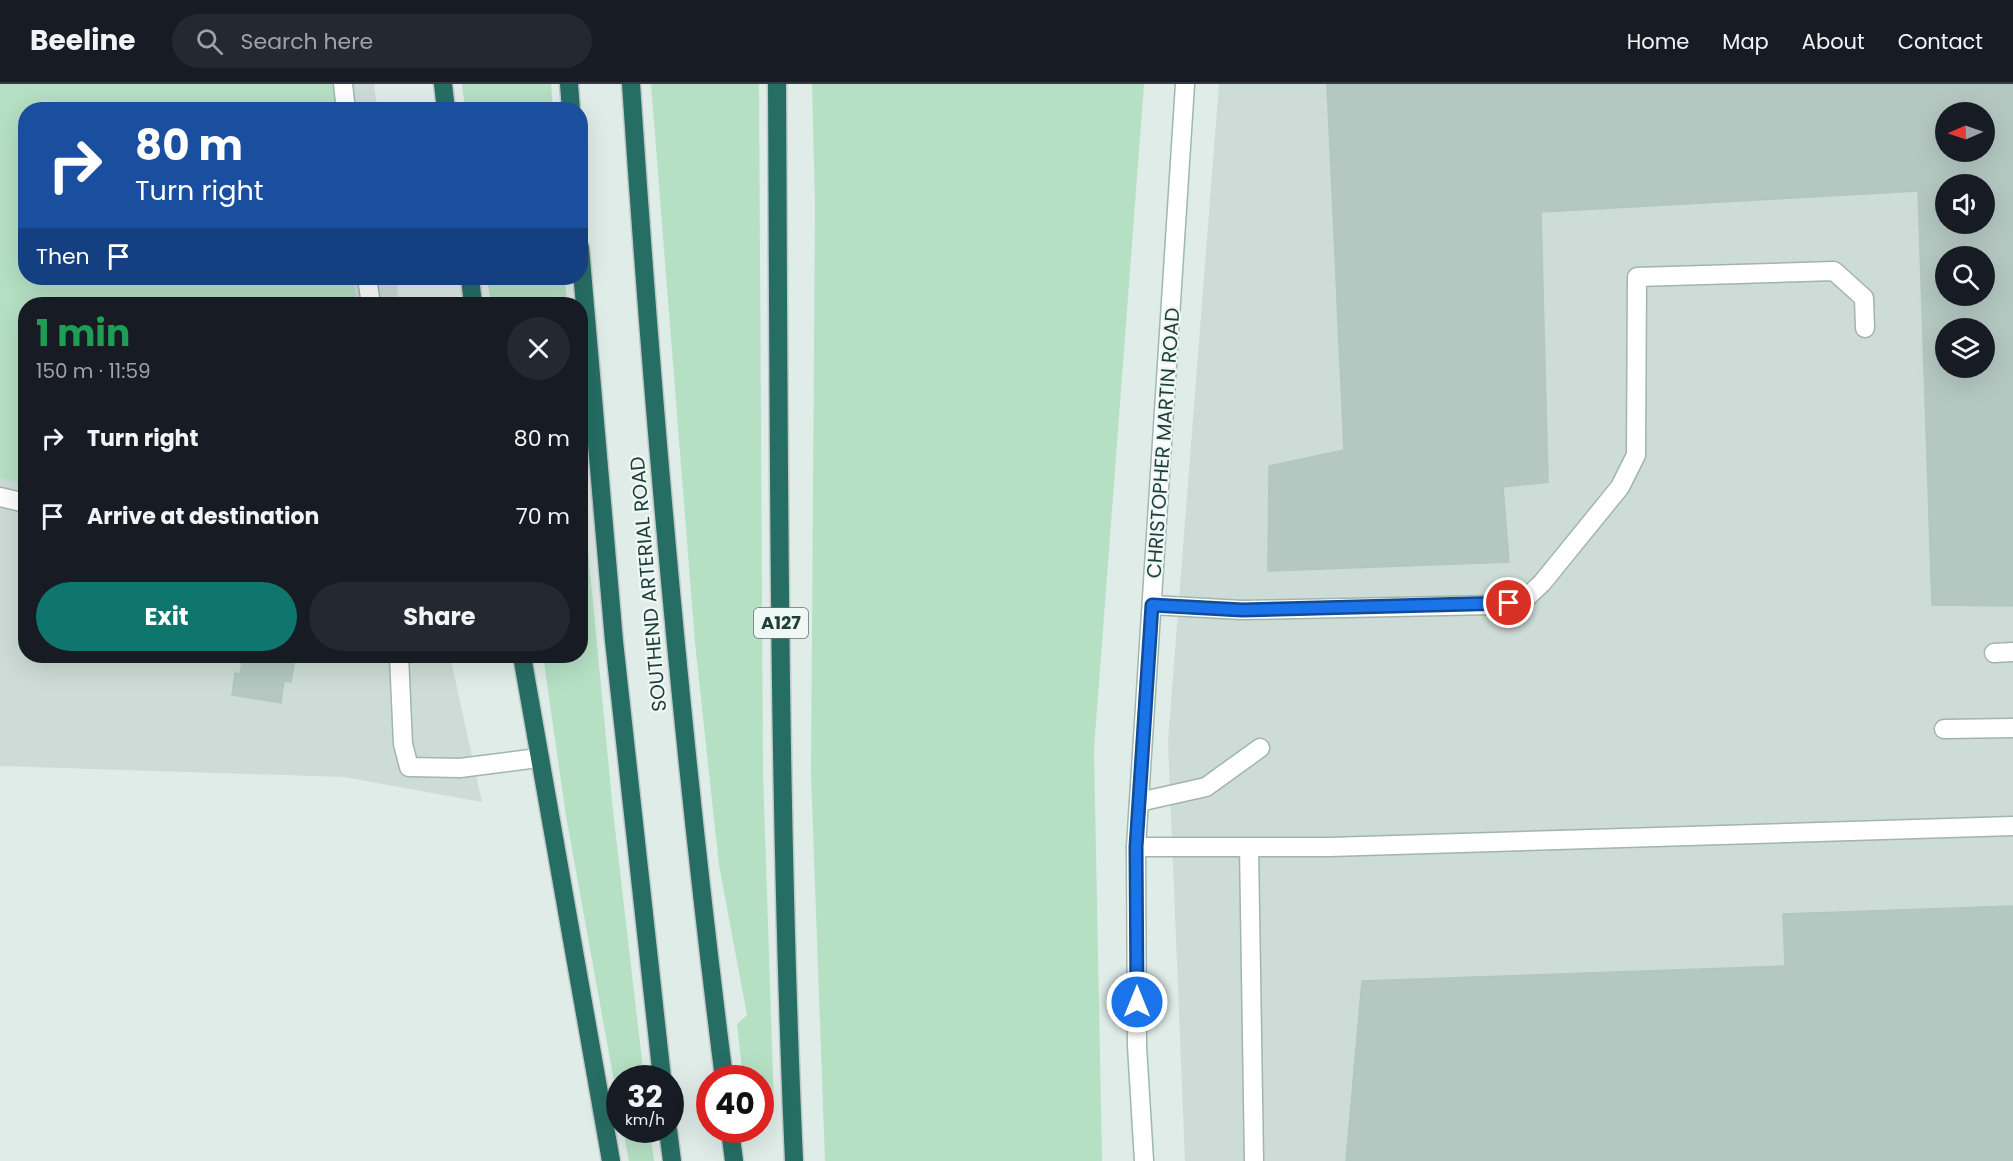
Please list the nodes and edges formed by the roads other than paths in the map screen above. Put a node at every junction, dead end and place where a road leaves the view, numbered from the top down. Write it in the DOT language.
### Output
graph roads {
  1 [pos="343,84"];
  2 [pos="443,84"];
  3 [pos="569,84"];
  4 [pos="631,84"];
  5 [pos="777,84"];
  6 [pos="1185,84"];
  7 [pos="345,102"];
  8 [pos="445,102"];
  9 [pos="570,102"];
  10 [pos="1865,328"];
  11 [pos="588,340"];
  12 [pos="0,497"];
  13 [pos="18,502"];
  14 [pos="1152,605"];
  15 [pos="2013,652"];
  16 [pos="1994,653"];
  17 [pos="399,663"];
  18 [pos="523,663"];
  19 [pos="2013,728"];
  20 [pos="1944,729"];
  21 [pos="1260,748"];
  22 [pos="538,758"];
  23 [pos="1139,802"];
  24 [pos="2013,826"];
  25 [pos="1136,847"];
  26 [pos="1249,847"];
  27 [pos="661,1065"];
  28 [pos="723,1065"];
  29 [pos="670,1143"];
  30 [pos="732,1143"];
  31 [pos="611,1161"];
  32 [pos="672,1161"];
  33 [pos="734,1161"];
  34 [pos="794,1161"];
  35 [pos="1144,1161"];
  36 [pos="1254,1161"];
  1 -- 7 [label="street"];
  2 -- 8 [label="highway"];
  3 -- 9 [label="highway"];
  4 -- 28 [label="highway, SOUTHEND ARTERIAL ROAD"];
  5 -- 34 [label="highway, A127"];
  6 -- 14 [label="street, CHRISTOPHER MARTIN ROAD"];
  10 -- 14 [label="street"];
  11 -- 27 [label="highway, SOUTHEND ARTERIAL ROAD"];
  12 -- 13 [label="street"];
  14 -- 23 [label="street, CHRISTOPHER MARTIN ROAD"];
  15 -- 16 [label="street"];
  17 -- 22 [label="street"];
  18 -- 22 [label="highway"];
  19 -- 20 [label="street"];
  21 -- 23 [label="street"];
  22 -- 31 [label="highway"];
  23 -- 25 [label="street, CHRISTOPHER MARTIN ROAD"];
  24 -- 26 [label="street"];
  25 -- 26 [label="street"];
  25 -- 35 [label="street, CHRISTOPHER MARTIN ROAD"];
  26 -- 36 [label="street"];
  29 -- 32 [label="highway"];
  30 -- 33 [label="highway"];
}
